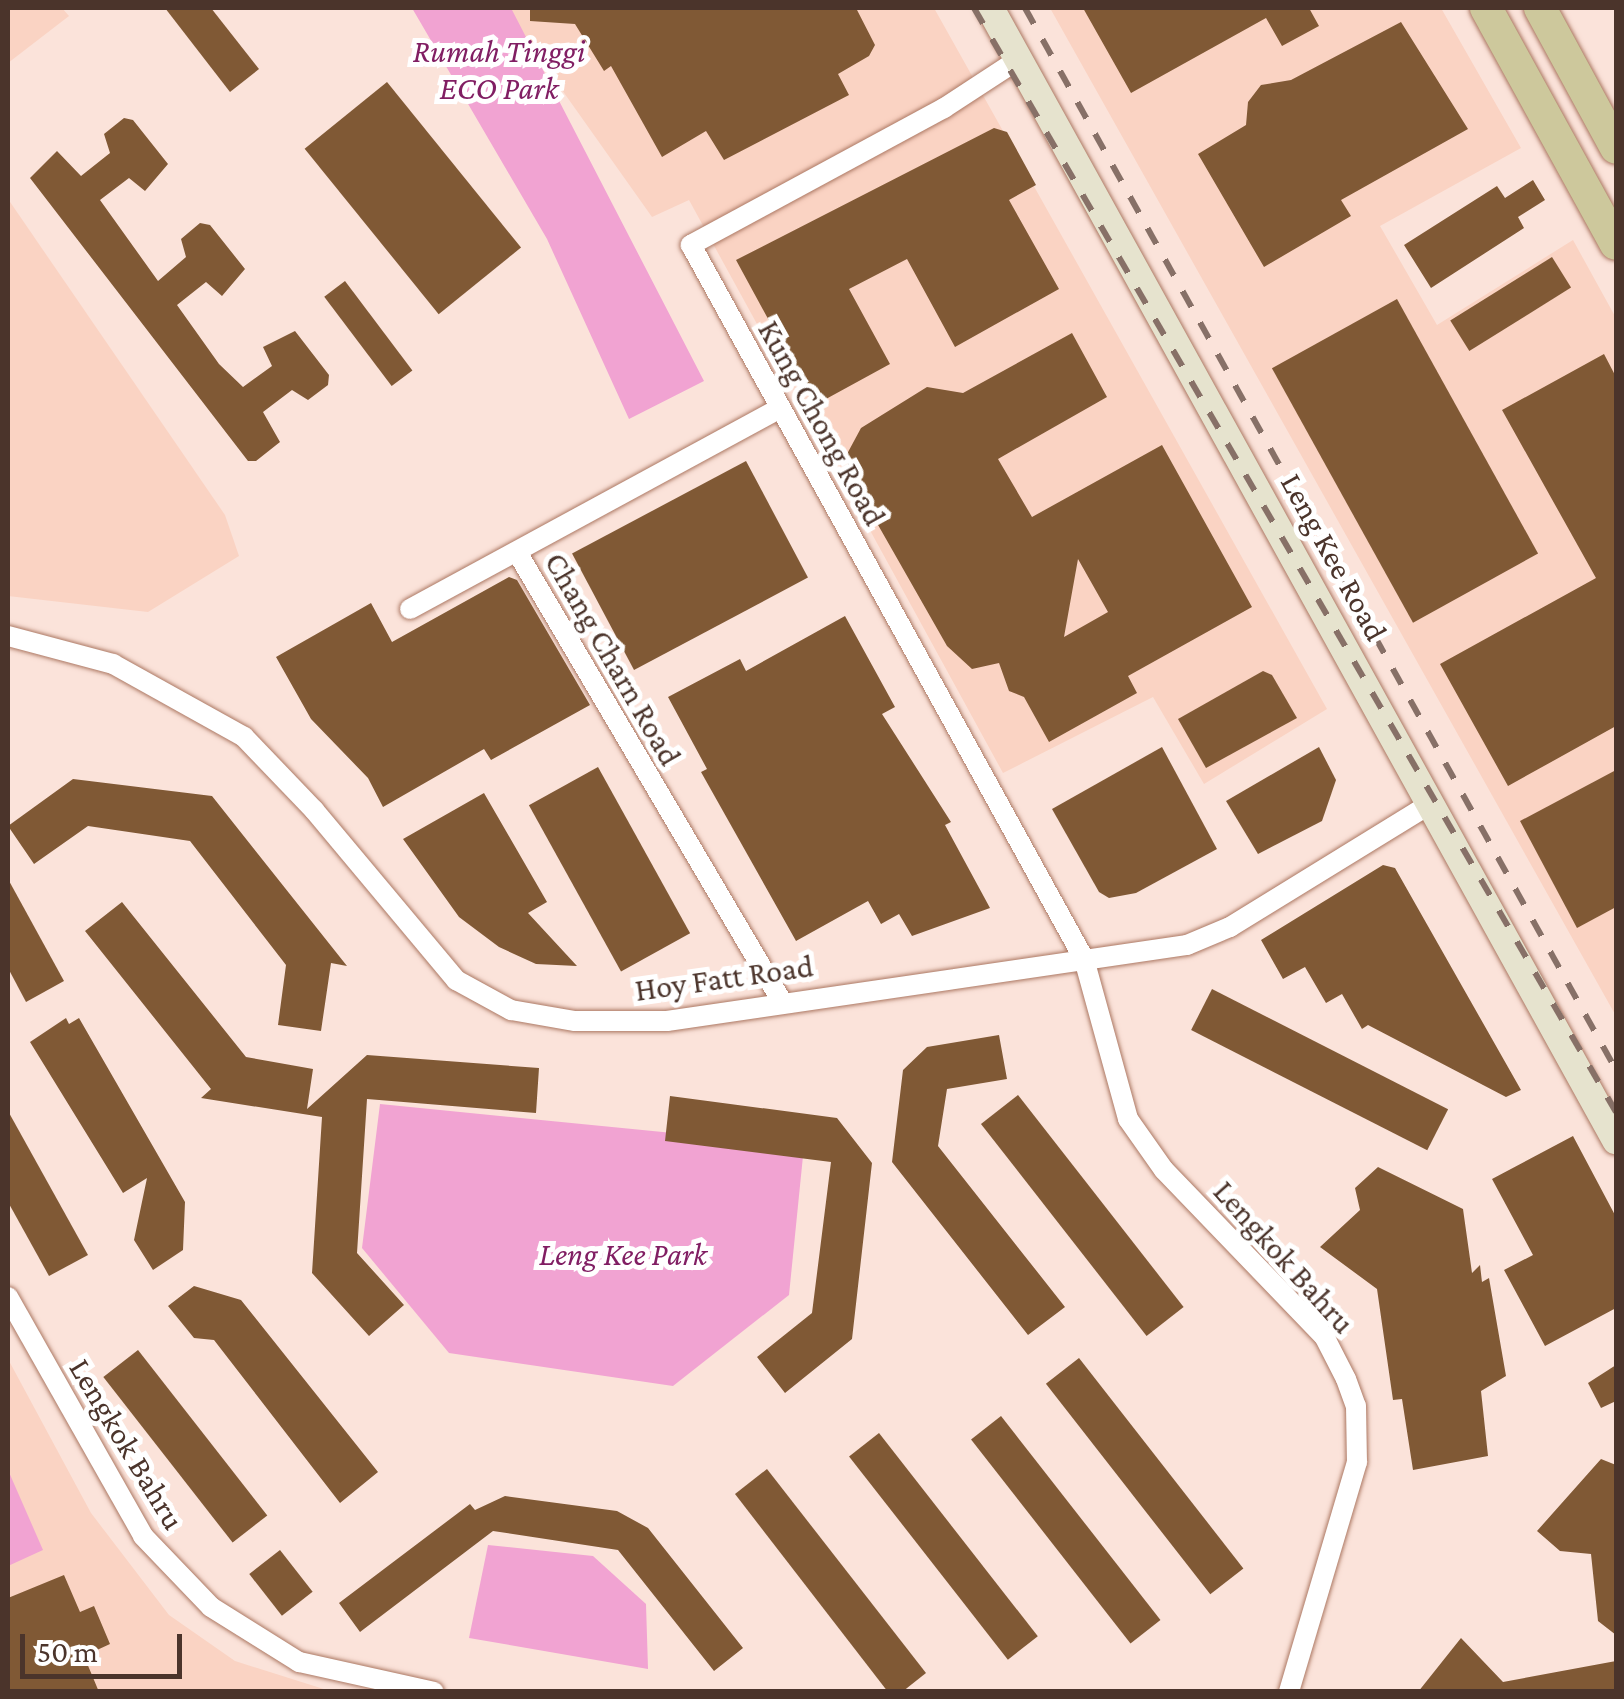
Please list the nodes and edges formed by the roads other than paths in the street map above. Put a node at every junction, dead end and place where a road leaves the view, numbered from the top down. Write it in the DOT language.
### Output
graph roads {
  1 [pos="990,8"];
  2 [pos="1486,8"];
  3 [pos="1540,8"];
  4 [pos="1019,59"];
  5 [pos="1616,148"];
  6 [pos="1616,166"];
  7 [pos="1584,185"];
  8 [pos="1616,244"];
  9 [pos="780,408"];
  10 [pos="517,552"];
  11 [pos="410,609"];
  12 [pos="8,636"];
  13 [pos="1430,804"];
  14 [pos="1084,959"];
  15 [pos="782,1000"];
  16 [pos="1616,1140"];
  17 [pos="8,1298"];
  18 [pos="1292,1668"];
  19 [pos="434,1692"];
  20 [pos="1274,1692"];
  21 [pos="1289,1692"];
  1 -- 4 [label="street, Leng Kee Road"];
  2 -- 7 [label="main road"];
  3 -- 5 [label="main road"];
  4 -- 9 [label="street, Kung Chong Road"];
  4 -- 13 [label="street, Leng Kee Road"];
  6 -- 7 [label="main road"];
  7 -- 8 [label="main road"];
  9 -- 10 [label="street, Chang Charn Road"];
  9 -- 14 [label="street, Kung Chong Road"];
  10 -- 11 [label="street"];
  10 -- 15 [label="street, Chang Charn Road"];
  12 -- 15 [label="street, Hoy Fatt Road"];
  13 -- 14 [label="street, Hoy Fatt Road"];
  13 -- 16 [label="street, Leng Kee Road"];
  14 -- 15 [label="street, Hoy Fatt Road"];
  14 -- 18 [label="street, Lengkok Bahru"];
  17 -- 19 [label="street, Lengkok Bahru"];
  18 -- 20 [label="street, Lengkok Bahru"];
  18 -- 21 [label="street, Lengkok Bahru"];
}
